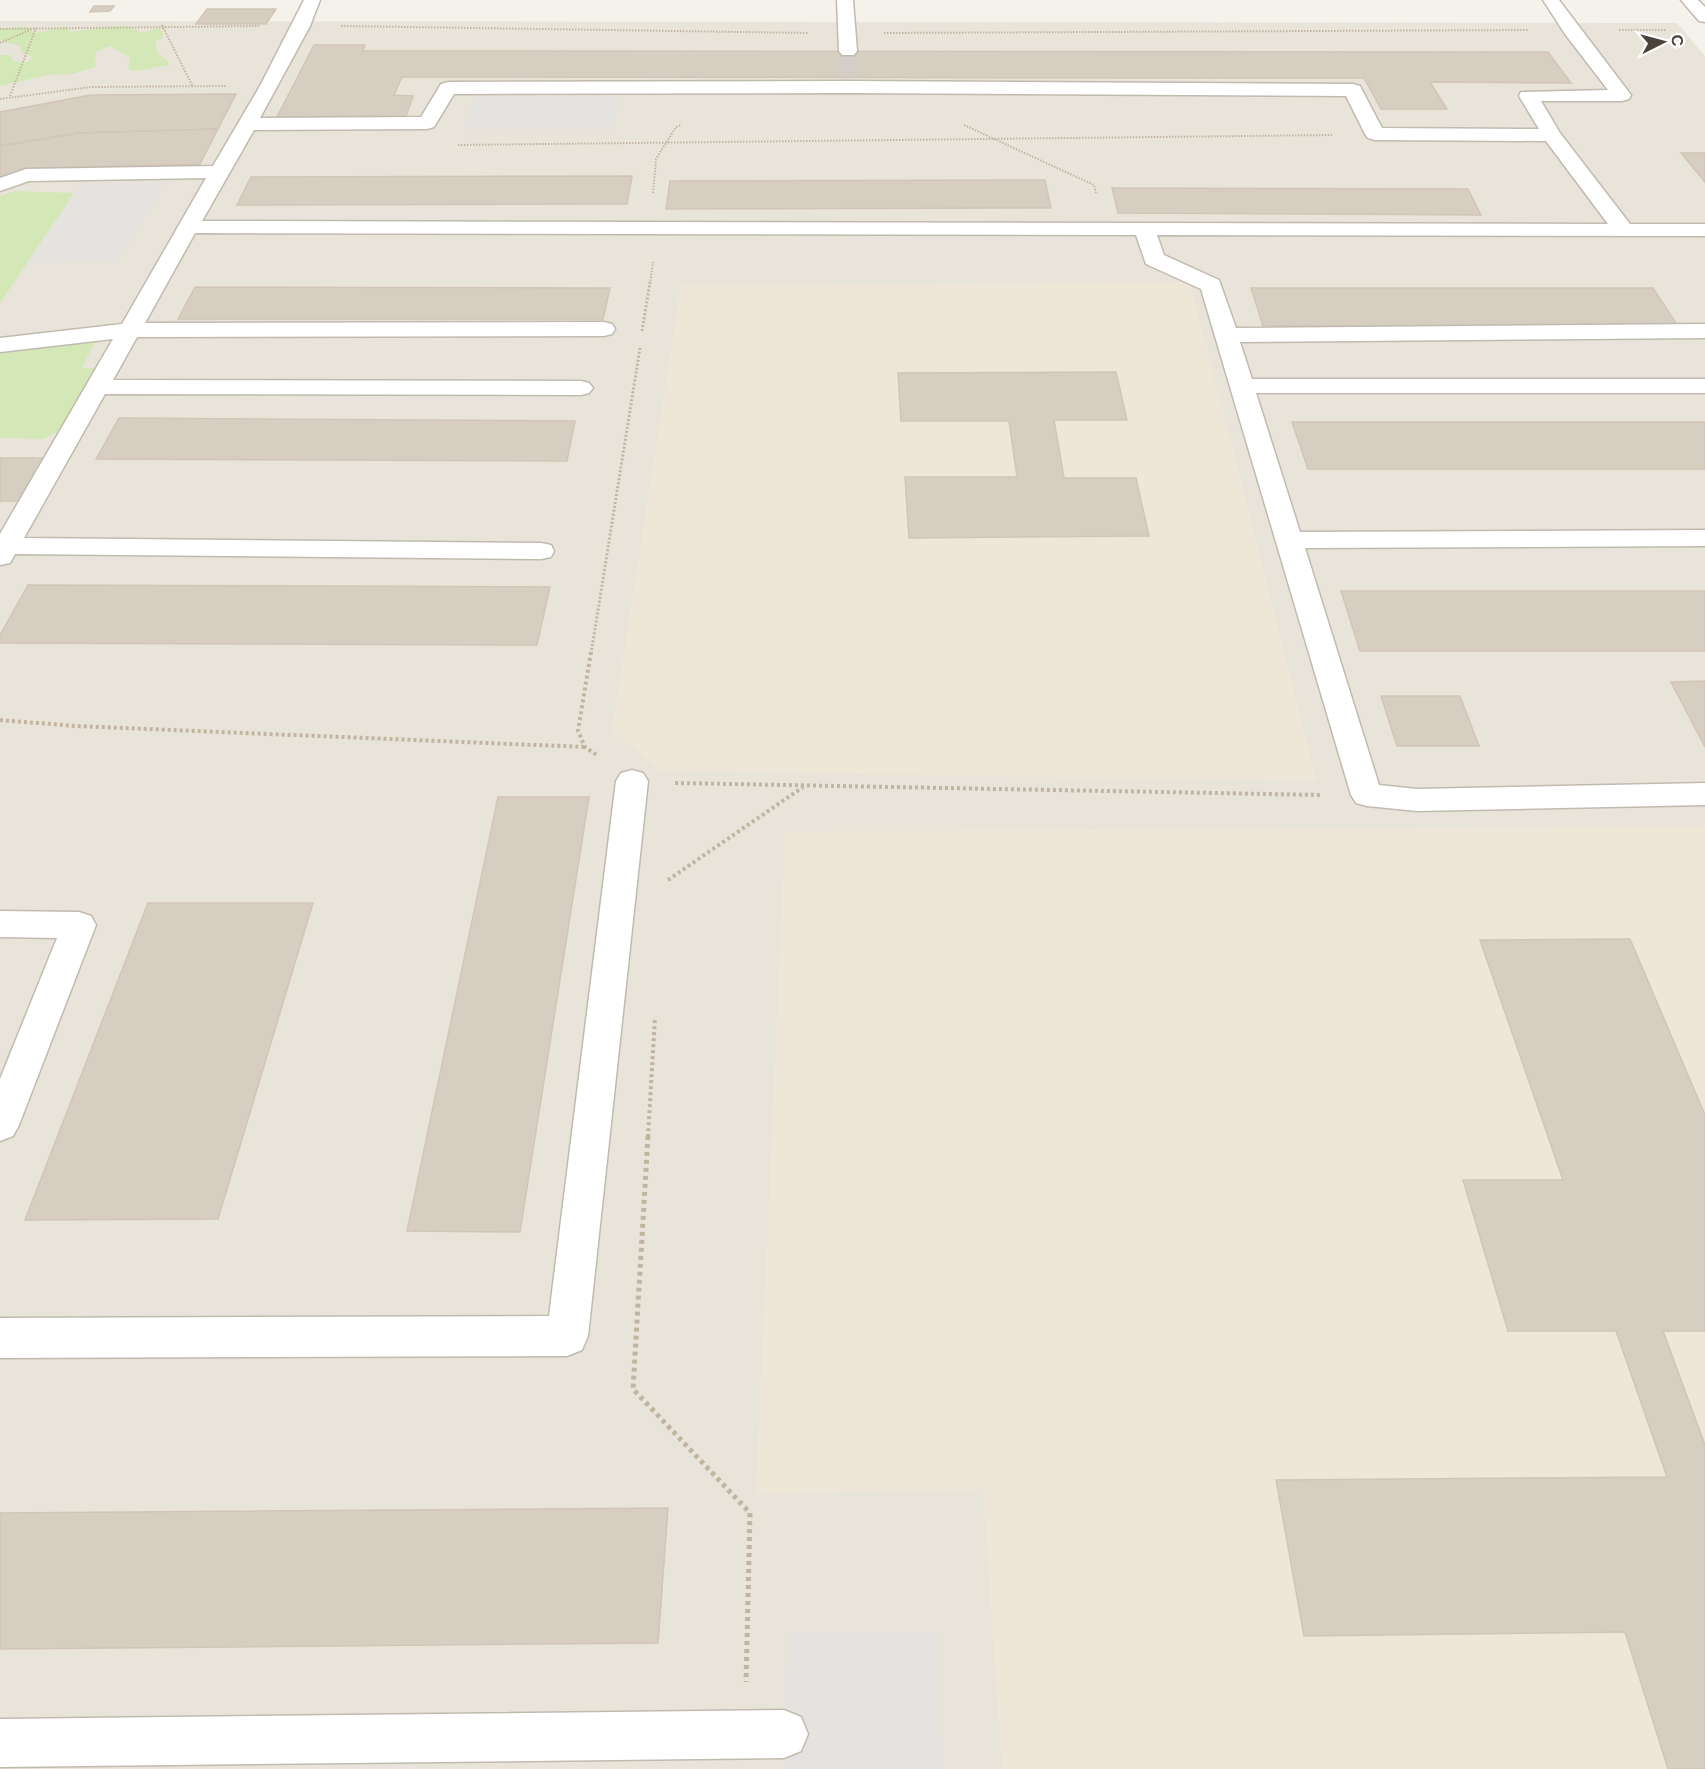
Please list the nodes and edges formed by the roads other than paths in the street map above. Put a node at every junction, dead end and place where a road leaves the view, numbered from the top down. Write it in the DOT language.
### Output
graph roads {
  1 [pos="312,0"];
  2 [pos="846,0"];
  3 [pos="1551,0"];
  4 [pos="1689,0"];
  5 [pos="1705,17"];
  6 [pos="847,42"];
  7 [pos="457,110"];
  8 [pos="435,111"];
  9 [pos="248,124"];
  10 [pos="1552,135"];
  11 [pos="220,172"];
  12 [pos="0,185"];
  13 [pos="189,226"];
  14 [pos="1145,228"];
  15 [pos="1623,230"];
  16 [pos="1701,234"];
  17 [pos="604,329"];
  18 [pos="130,330"];
  19 [pos="1705,331"];
  20 [pos="1227,335"];
  21 [pos="0,345"];
  22 [pos="1243,386"];
  23 [pos="1705,386"];
  24 [pos="97,387"];
  25 [pos="581,388"];
  26 [pos="13,513"];
  27 [pos="1705,538"];
  28 [pos="1291,540"];
  29 [pos="3,551"];
  30 [pos="541,551"];
  31 [pos="632,781"];
  32 [pos="1705,794"];
  33 [pos="0,924"];
  34 [pos="0,1125"];
  35 [pos="0,1338"];
  36 [pos="765,1734"];
  37 [pos="0,1743"];
  1 -- 9 [label="street"];
  2 -- 6 [label="street"];
  3 -- 10 [label="street"];
  4 -- 5 [label="street"];
  7 -- 8 [label="street"];
  8 -- 9 [label="street"];
  8 -- 10 [label="street"];
  9 -- 11 [label="street"];
  10 -- 15 [label="street"];
  11 -- 12 [label="street"];
  11 -- 13 [label="street"];
  13 -- 14 [label="street"];
  13 -- 18 [label="street"];
  14 -- 15 [label="street"];
  14 -- 20 [label="street"];
  15 -- 16 [label="street"];
  17 -- 18 [label="street"];
  18 -- 21 [label="street"];
  18 -- 24 [label="street"];
  19 -- 20 [label="street"];
  20 -- 22 [label="street"];
  22 -- 23 [label="street"];
  22 -- 28 [label="street"];
  24 -- 25 [label="street"];
  24 -- 26 [label="street"];
  26 -- 29 [label="street"];
  27 -- 28 [label="street"];
  28 -- 32 [label="street"];
  29 -- 30 [label="street"];
  31 -- 35 [label="street"];
  33 -- 34 [label="street"];
  36 -- 37 [label="street"];
}
